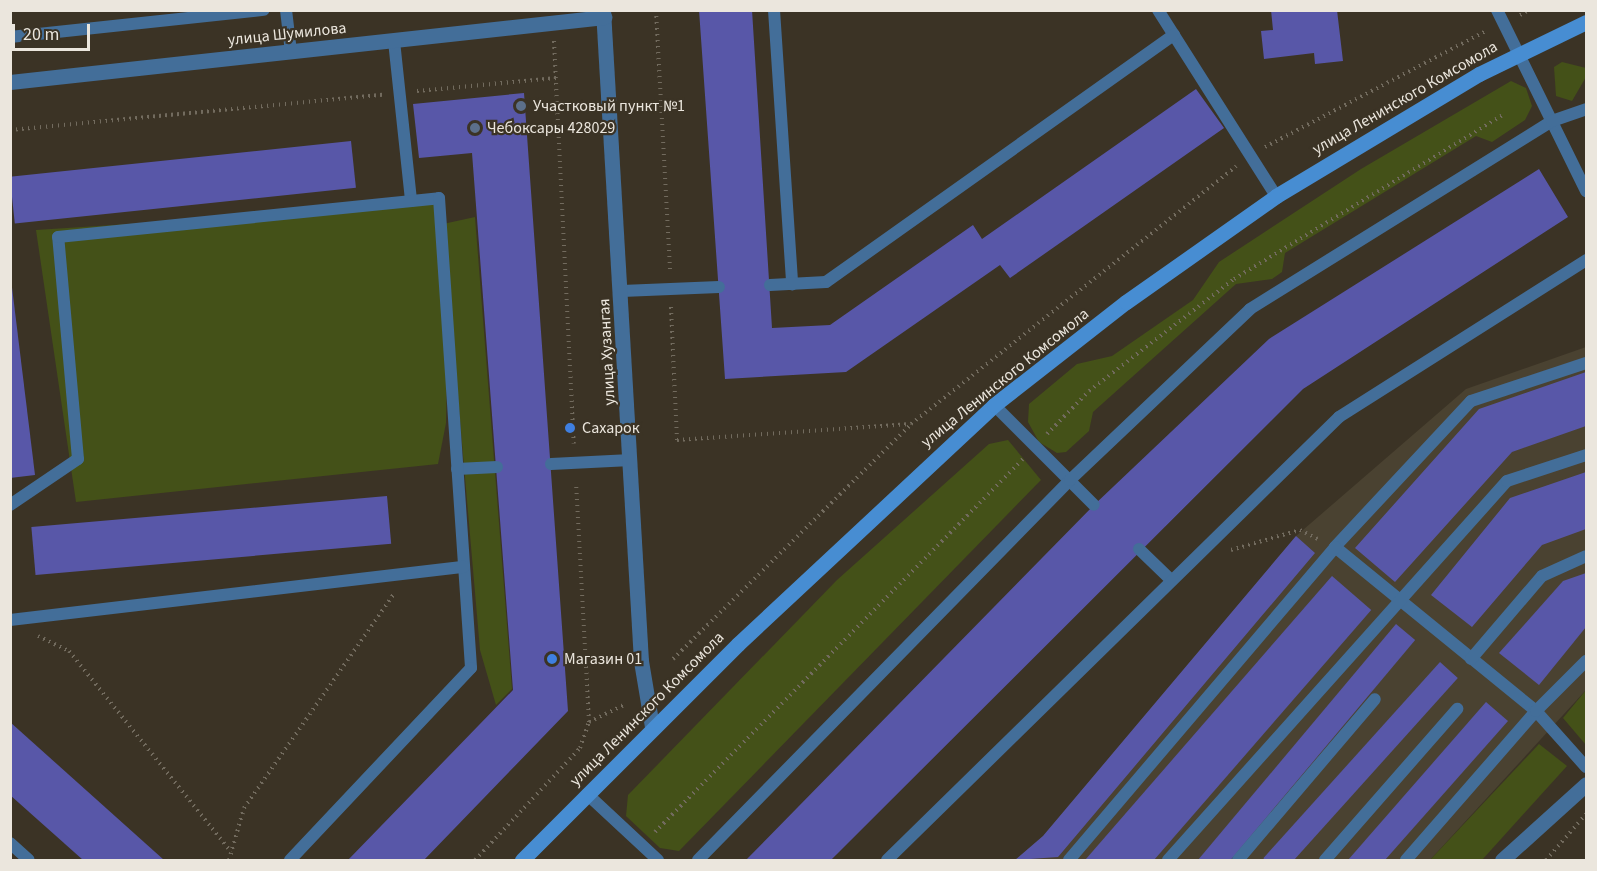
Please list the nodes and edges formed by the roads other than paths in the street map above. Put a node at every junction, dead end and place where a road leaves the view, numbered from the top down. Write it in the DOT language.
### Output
graph roads {
  1 [pos="264,10"];
  2 [pos="286,10"];
  3 [pos="774,10"];
  4 [pos="1158,10"];
  5 [pos="1497,10"];
  6 [pos="604,14"];
  7 [pos="1587,22"];
  8 [pos="1174,35"];
  9 [pos="10,37"];
  10 [pos="394,40"];
  11 [pos="291,52"];
  12 [pos="1519,53"];
  13 [pos="10,82"];
  14 [pos="1587,109"];
  15 [pos="1552,121"];
  16 [pos="1587,191"];
  17 [pos="1276,196"];
  18 [pos="411,201"];
  19 [pos="1587,260"];
  20 [pos="792,284"];
  21 [pos="770,285"];
  22 [pos="719,287"];
  23 [pos="622,291"];
  24 [pos="1587,363"];
  25 [pos="994,405"];
  26 [pos="1587,455"];
  27 [pos="631,460"];
  28 [pos="551,464"];
  29 [pos="497,467"];
  30 [pos="457,469"];
  31 [pos="1070,480"];
  32 [pos="10,504"];
  33 [pos="1094,505"];
  34 [pos="1335,547"];
  35 [pos="1139,549"];
  36 [pos="1587,556"];
  37 [pos="464,567"];
  38 [pos="1171,580"];
  39 [pos="1400,600"];
  40 [pos="10,620"];
  41 [pos="1472,659"];
  42 [pos="1587,662"];
  43 [pos="1376,699"];
  44 [pos="1457,709"];
  45 [pos="1536,711"];
  46 [pos="652,727"];
  47 [pos="1587,767"];
  48 [pos="1587,784"];
  49 [pos="587,794"];
  50 [pos="10,843"];
  51 [pos="29,861"];
  52 [pos="290,861"];
  53 [pos="522,861"];
  54 [pos="658,861"];
  55 [pos="698,861"];
  56 [pos="887,861"];
  57 [pos="1069,861"];
  58 [pos="1168,861"];
  59 [pos="1238,861"];
  60 [pos="1325,861"];
  61 [pos="1406,861"];
  62 [pos="1502,861"];
  1 -- 9 [label="lane"];
  2 -- 11 [label="lane"];
  3 -- 20 [label="lane"];
  4 -- 8 [label="lane"];
  5 -- 12 [label="lane"];
  6 -- 10 [label="street, улица Шумилова"];
  6 -- 23 [label="street, улица Хузангая"];
  7 -- 12 [label="main road, улица Ленинского Комсомола"];
  8 -- 17 [label="lane"];
  8 -- 20 [label="lane"];
  10 -- 11 [label="street, улица Шумилова"];
  10 -- 18 [label="lane"];
  11 -- 13 [label="street, улица Шумилова"];
  12 -- 15 [label="lane"];
  12 -- 17 [label="main road, улица Ленинского Комсомола"];
  14 -- 15 [label="lane"];
  15 -- 16 [label="lane"];
  15 -- 31 [label="lane"];
  17 -- 25 [label="main road, улица Ленинского Комсомола"];
  18 -- 30 [label="lane"];
  18 -- 32 [label="lane"];
  19 -- 38 [label="lane"];
  20 -- 21 [label="lane"];
  22 -- 23 [label="lane"];
  23 -- 27 [label="street, улица Хузангая"];
  24 -- 34 [label="lane"];
  25 -- 31 [label="lane"];
  25 -- 46 [label="main road, улица Ленинского Комсомола"];
  26 -- 39 [label="lane"];
  27 -- 28 [label="lane"];
  27 -- 46 [label="street, улица Хузангая"];
  29 -- 30 [label="lane"];
  30 -- 37 [label="lane"];
  31 -- 33 [label="lane"];
  31 -- 55 [label="lane"];
  34 -- 39 [label="lane"];
  34 -- 57 [label="lane"];
  35 -- 38 [label="lane"];
  36 -- 41 [label="lane"];
  37 -- 40 [label="lane"];
  37 -- 52 [label="lane"];
  38 -- 56 [label="lane"];
  39 -- 41 [label="lane"];
  39 -- 58 [label="lane"];
  41 -- 45 [label="lane"];
  42 -- 45 [label="lane"];
  43 -- 59 [label="lane"];
  44 -- 60 [label="lane"];
  45 -- 47 [label="lane"];
  45 -- 61 [label="lane"];
  46 -- 49 [label="main road, улица Ленинского Комсомола"];
  48 -- 62 [label="street"];
  49 -- 53 [label="main road, улица Ленинского Комсомола"];
  49 -- 54 [label="lane"];
  50 -- 51 [label="lane"];
}
